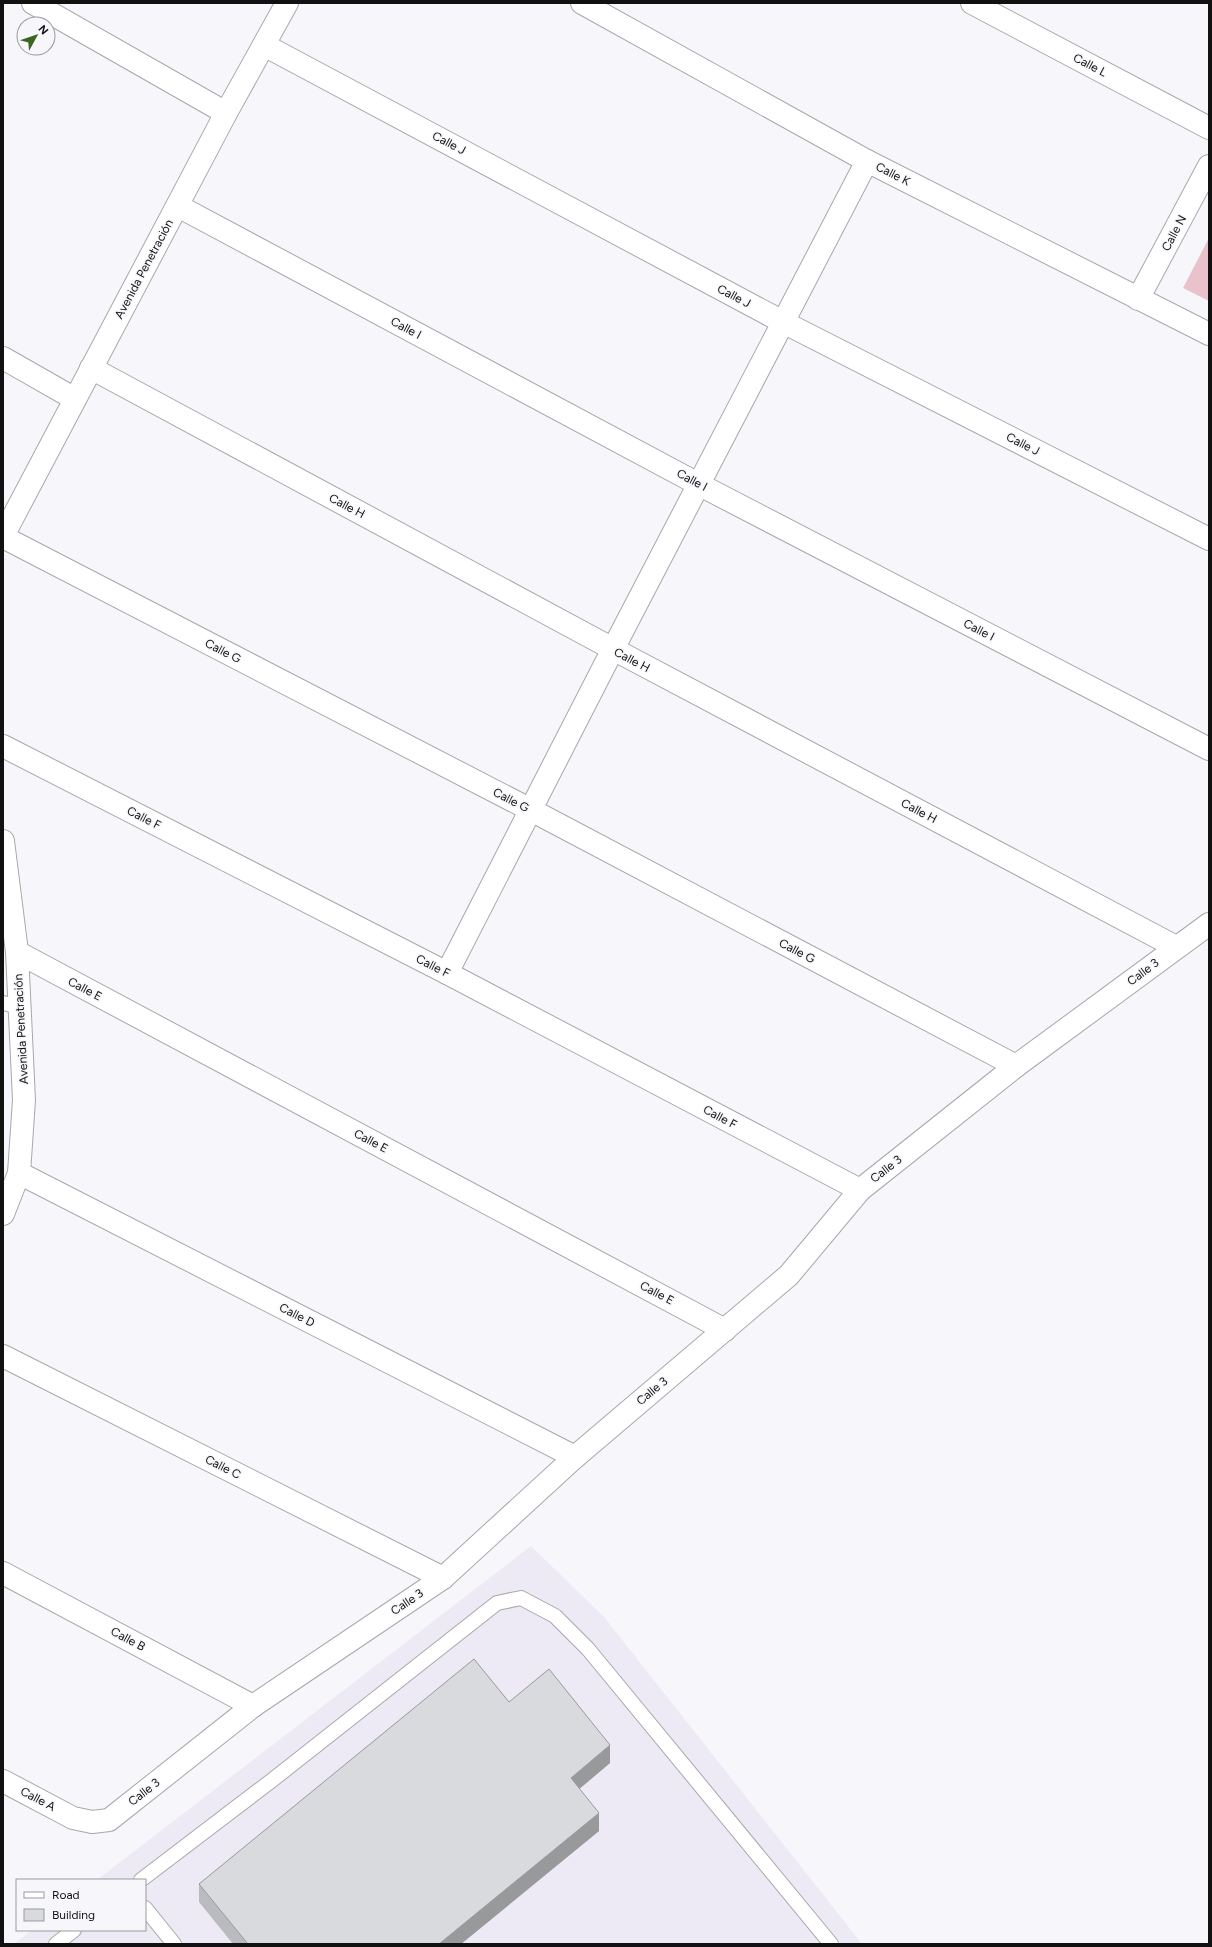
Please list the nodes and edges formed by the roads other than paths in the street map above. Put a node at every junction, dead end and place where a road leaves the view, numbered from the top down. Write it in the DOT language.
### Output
graph roads {
  1 [pos="33,3"];
  2 [pos="287,3"];
  3 [pos="582,3"];
  4 [pos="972,3"];
  5 [pos="264,45"];
  6 [pos="226,113"];
  7 [pos="1209,128"];
  8 [pos="867,161"];
  9 [pos="1209,166"];
  10 [pos="178,206"];
  11 [pos="1138,299"];
  12 [pos="783,322"];
  13 [pos="1209,334"];
  14 [pos="3,358"];
  15 [pos="91,368"];
  16 [pos="75,399"];
  17 [pos="700,485"];
  18 [pos="3,536"];
  19 [pos="1209,539"];
  20 [pos="613,649"];
  21 [pos="3,746"];
  22 [pos="1209,749"];
  23 [pos="531,810"];
  24 [pos="3,842"];
  25 [pos="1207,929"];
  26 [pos="1176,947"];
  27 [pos="17,952"];
  28 [pos="447,973"];
  29 [pos="12,1005"];
  30 [pos="1016,1066"];
  31 [pos="19,1173"];
  32 [pos="860,1190"];
  33 [pos="3,1214"];
  34 [pos="725,1330"];
  35 [pos="3,1356"];
  36 [pos="575,1457"];
  37 [pos="3,1573"];
  38 [pos="443,1578"];
  39 [pos="253,1706"];
  40 [pos="3,1781"];
  41 [pos="73,1818"];
  42 [pos="142,1879"];
  43 [pos="146,1909"];
  44 [pos="73,1931"];
  45 [pos="56,1944"];
  46 [pos="174,1944"];
  47 [pos="831,1944"];
  1 -- 6 [label="street"];
  2 -- 5 [label="street, Avenida Penetración"];
  3 -- 8 [label="street, Calle K"];
  4 -- 7 [label="street, Calle L"];
  5 -- 6 [label="street, Avenida Penetración"];
  5 -- 12 [label="street, Calle J"];
  6 -- 10 [label="street, Avenida Penetración"];
  8 -- 11 [label="street, Calle K"];
  8 -- 12 [label="street"];
  9 -- 11 [label="street, Calle N"];
  10 -- 15 [label="street, Avenida Penetración"];
  10 -- 17 [label="street, Calle I"];
  11 -- 13 [label="street, Calle K"];
  12 -- 17 [label="street"];
  12 -- 19 [label="street, Calle J"];
  14 -- 16 [label="street"];
  15 -- 16 [label="street, Avenida Penetración"];
  15 -- 20 [label="street, Calle H"];
  16 -- 18 [label="street, Avenida Penetración"];
  17 -- 20 [label="street"];
  17 -- 22 [label="street, Calle I"];
  18 -- 23 [label="street, Calle G"];
  20 -- 23 [label="street"];
  20 -- 26 [label="street, Calle H"];
  21 -- 28 [label="street, Calle F"];
  23 -- 28 [label="street"];
  23 -- 30 [label="street, Calle G"];
  24 -- 27 [label="street, Avenida Penetración"];
  25 -- 26 [label="street, Calle 3"];
  26 -- 30 [label="street, Calle 3"];
  27 -- 29 [label="street, Avenida Penetración"];
  27 -- 34 [label="street, Calle E"];
  28 -- 32 [label="street, Calle F"];
  29 -- 31 [label="street, Avenida Penetración"];
  30 -- 32 [label="street, Calle 3"];
  31 -- 33 [label="street, Avenida Penetración"];
  31 -- 36 [label="street, Calle D"];
  32 -- 34 [label="street, Calle 3"];
  34 -- 36 [label="street, Calle 3"];
  35 -- 38 [label="street, Calle C"];
  36 -- 38 [label="street, Calle 3"];
  37 -- 39 [label="street, Calle B"];
  38 -- 39 [label="street, Calle 3"];
  39 -- 41 [label="street, Calle 3"];
  40 -- 41 [label="street, Calle A"];
  42 -- 47 [label="lane"];
  43 -- 46 [label="lane"];
  44 -- 45 [label="lane"];
}
